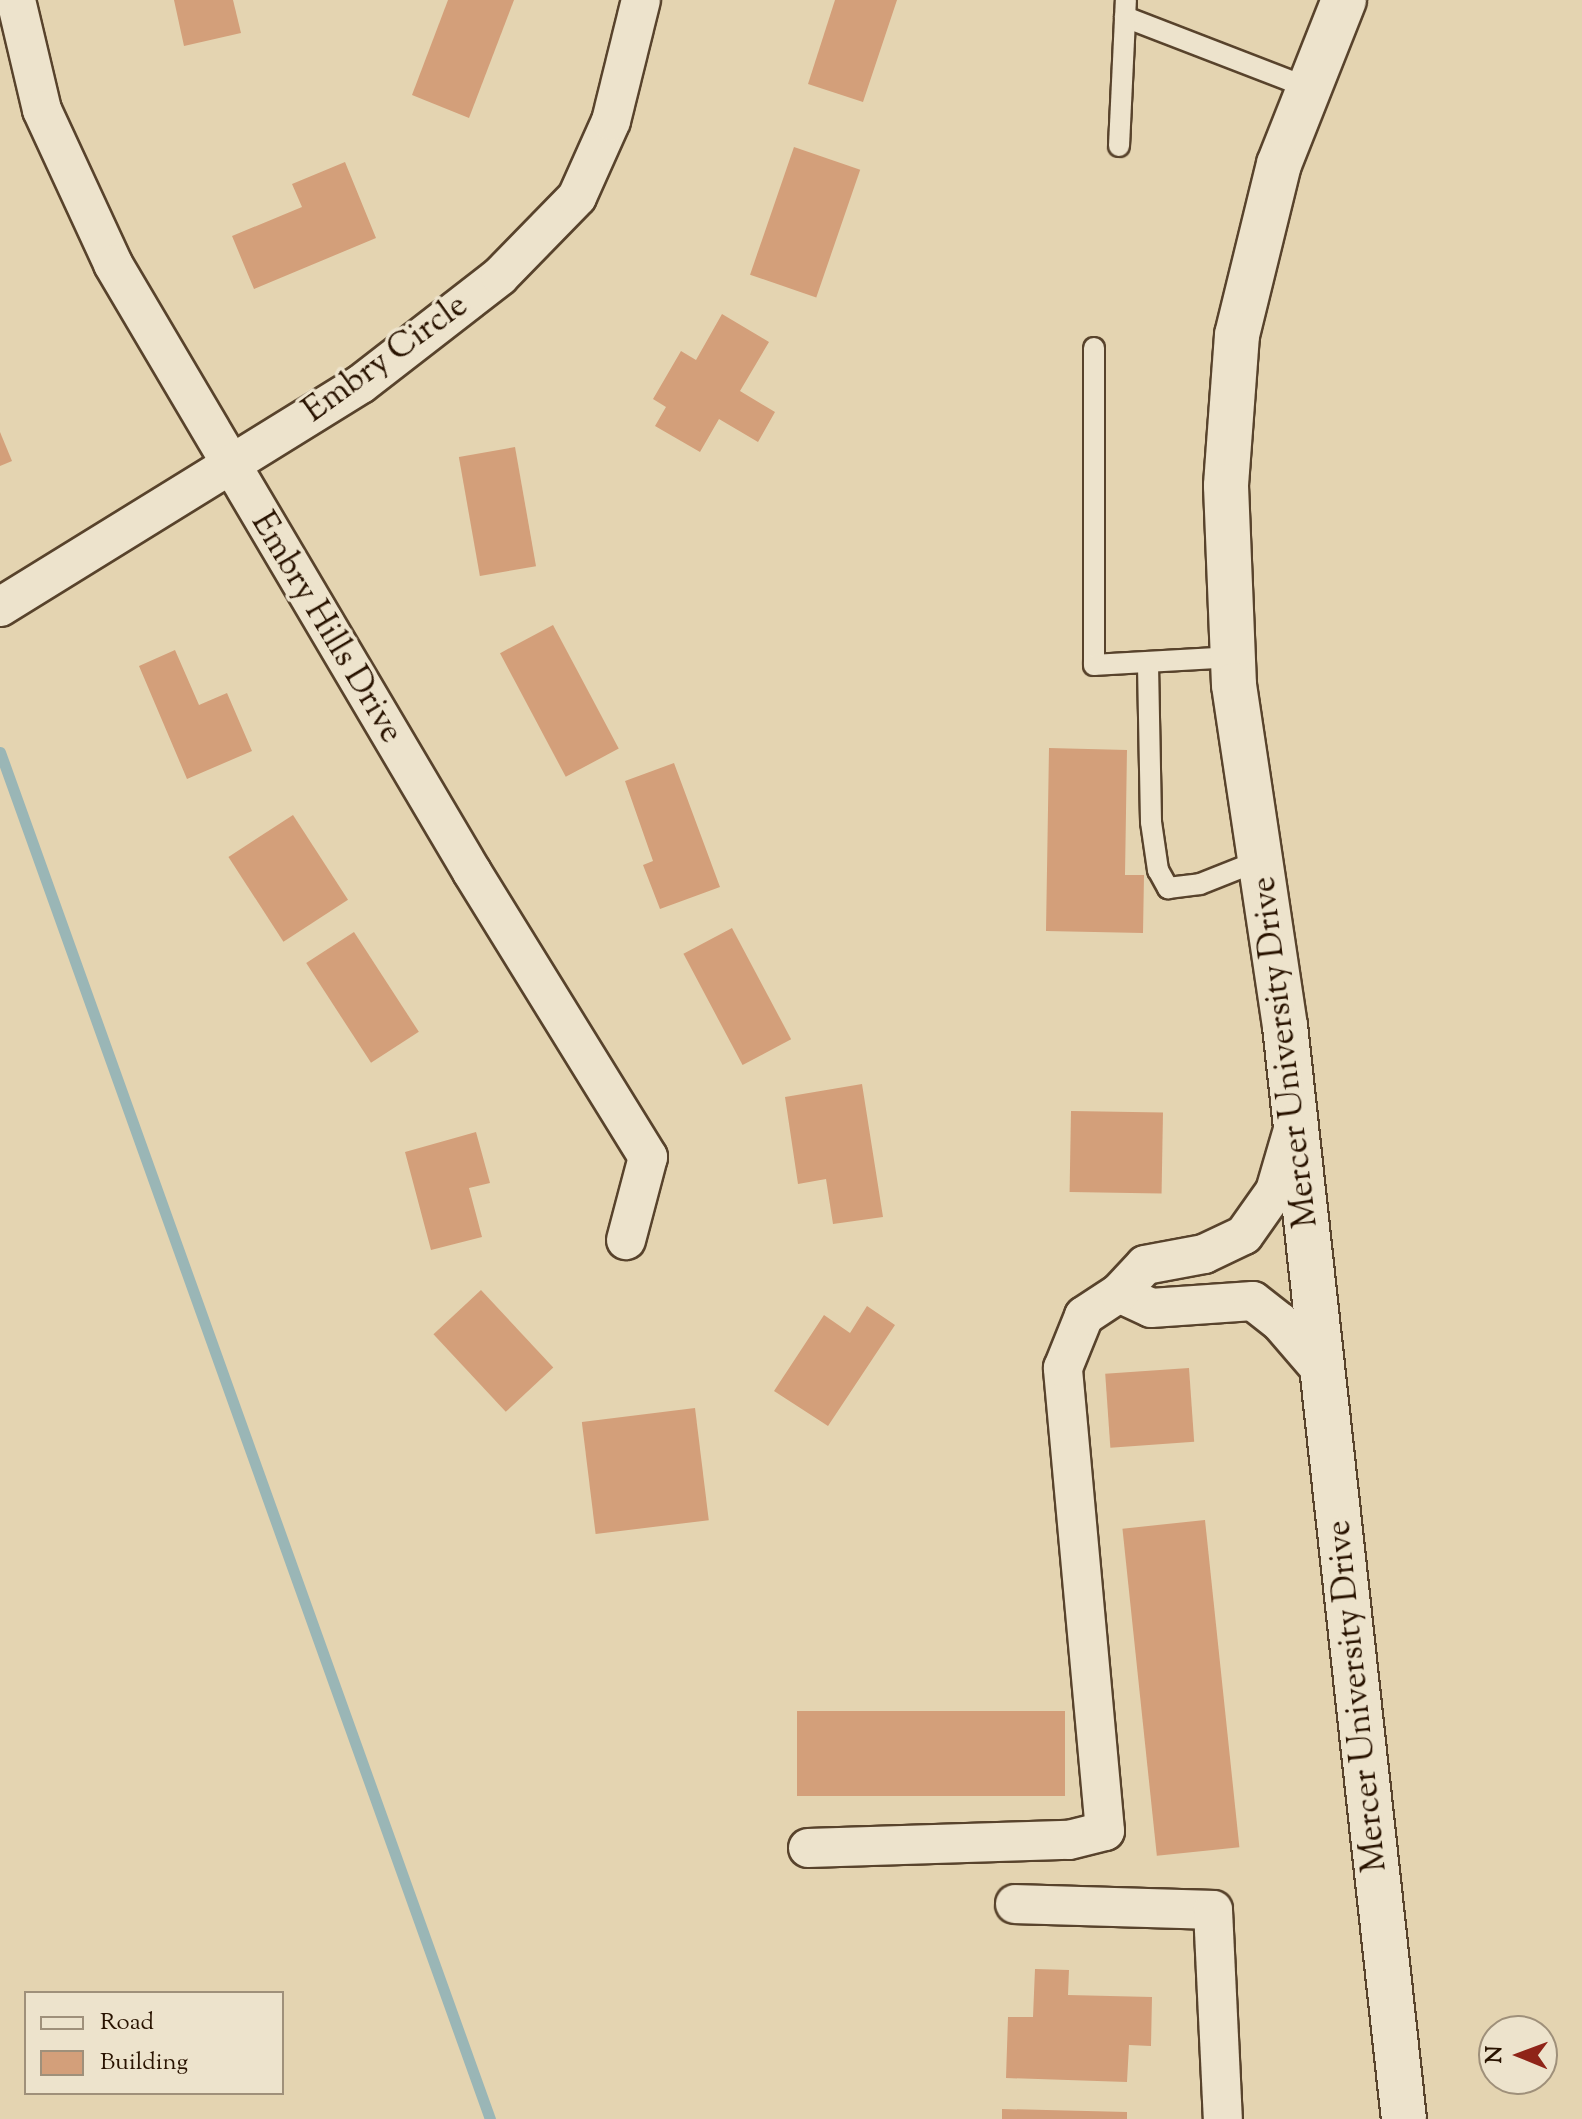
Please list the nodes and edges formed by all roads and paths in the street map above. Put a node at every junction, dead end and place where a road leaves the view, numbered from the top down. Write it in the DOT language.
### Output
graph roads {
  1 [pos="16,0"];
  2 [pos="641,0"];
  3 [pos="1344,0"];
  4 [pos="1126,8"];
  5 [pos="1309,88"];
  6 [pos="1119,146"];
  7 [pos="1094,348"];
  8 [pos="229,467"];
  9 [pos="0,607"];
  10 [pos="1233,657"];
  11 [pos="1148,665"];
  12 [pos="1263,859"];
  13 [pos="1296,1121"];
  14 [pos="626,1240"];
  15 [pos="1218,1248"];
  16 [pos="1119,1293"];
  17 [pos="1224,1302"];
  18 [pos="1323,1372"];
  19 [pos="808,1848"];
  20 [pos="1015,1904"];
  21 [pos="1223,2119"];
  22 [pos="1404,2119"];
  1 -- 8 [label="street, Embry Hills Drive"];
  2 -- 8 [label="street, Embry Circle"];
  3 -- 5 [label="street, Mercer University Drive"];
  4 -- 5 [label="lane"];
  4 -- 6 [label="lane"];
  5 -- 10 [label="street, Mercer University Drive"];
  7 -- 11 [label="lane"];
  8 -- 9 [label="street, Embry Circle"];
  8 -- 14 [label="street, Embry Hills Drive"];
  10 -- 11 [label="lane"];
  10 -- 12 [label="street, Mercer University Drive"];
  11 -- 12 [label="lane"];
  12 -- 13 [label="street, Mercer University Drive"];
  13 -- 15 [label="street"];
  13 -- 18 [label="street, Mercer University Drive"];
  15 -- 16 [label="street"];
  15 -- 17 [label="street"];
  16 -- 17 [label="street"];
  16 -- 19 [label="street"];
  17 -- 18 [label="street"];
  18 -- 22 [label="street, Mercer University Drive"];
  20 -- 21 [label="street"];
}
